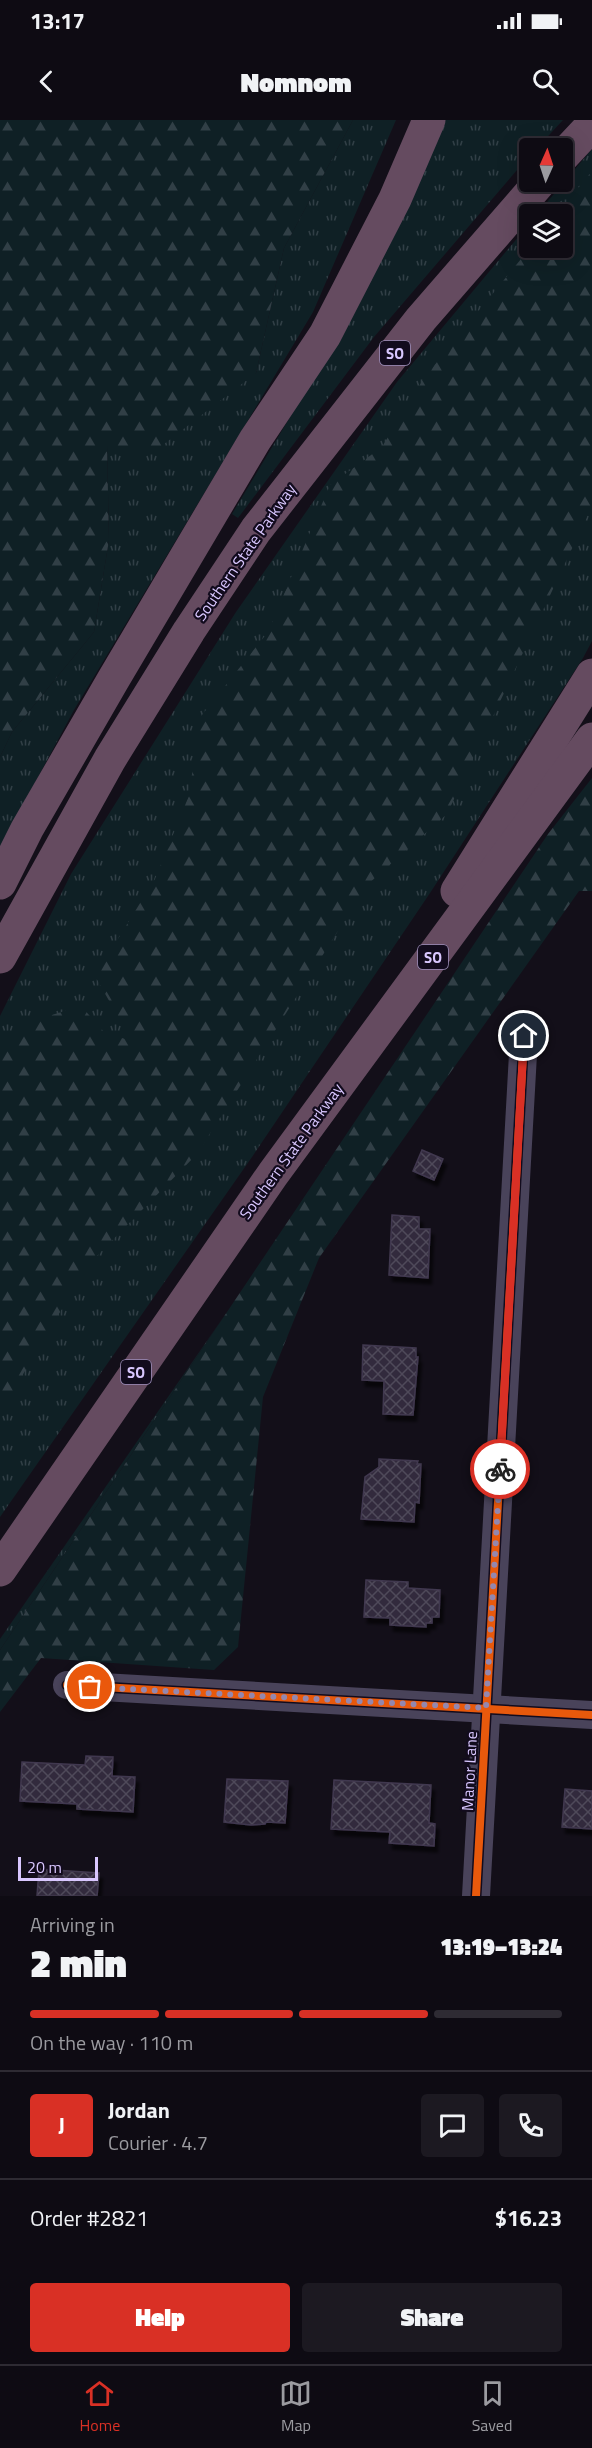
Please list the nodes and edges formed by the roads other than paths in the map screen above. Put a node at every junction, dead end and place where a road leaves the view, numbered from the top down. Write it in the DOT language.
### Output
graph roads {
  1 [pos="429,120"];
  2 [pos="592,124"];
  3 [pos="573,145"];
  4 [pos="531,192"];
  5 [pos="592,675"];
  6 [pos="592,739"];
  7 [pos="0,883"];
  8 [pos="0,957"];
  9 [pos="524,1036"];
  10 [pos="273,1174"];
  11 [pos="0,1570"];
  12 [pos="67,1685"];
  13 [pos="486,1708"];
  14 [pos="592,1715"];
  15 [pos="476,1896"];
  1 -- 7 [label="highway"];
  2 -- 3 [label="highway"];
  4 -- 8 [label="highway, Southern State Parkway / SO"];
  5 -- 10 [label="highway"];
  6 -- 10 [label="highway, Southern State Parkway / SO"];
  9 -- 13 [label="street, Manor Lane"];
  10 -- 11 [label="highway, Southern State Parkway / SO"];
  12 -- 13 [label="street"];
  13 -- 14 [label="street"];
  13 -- 15 [label="street, Manor Lane"];
}
